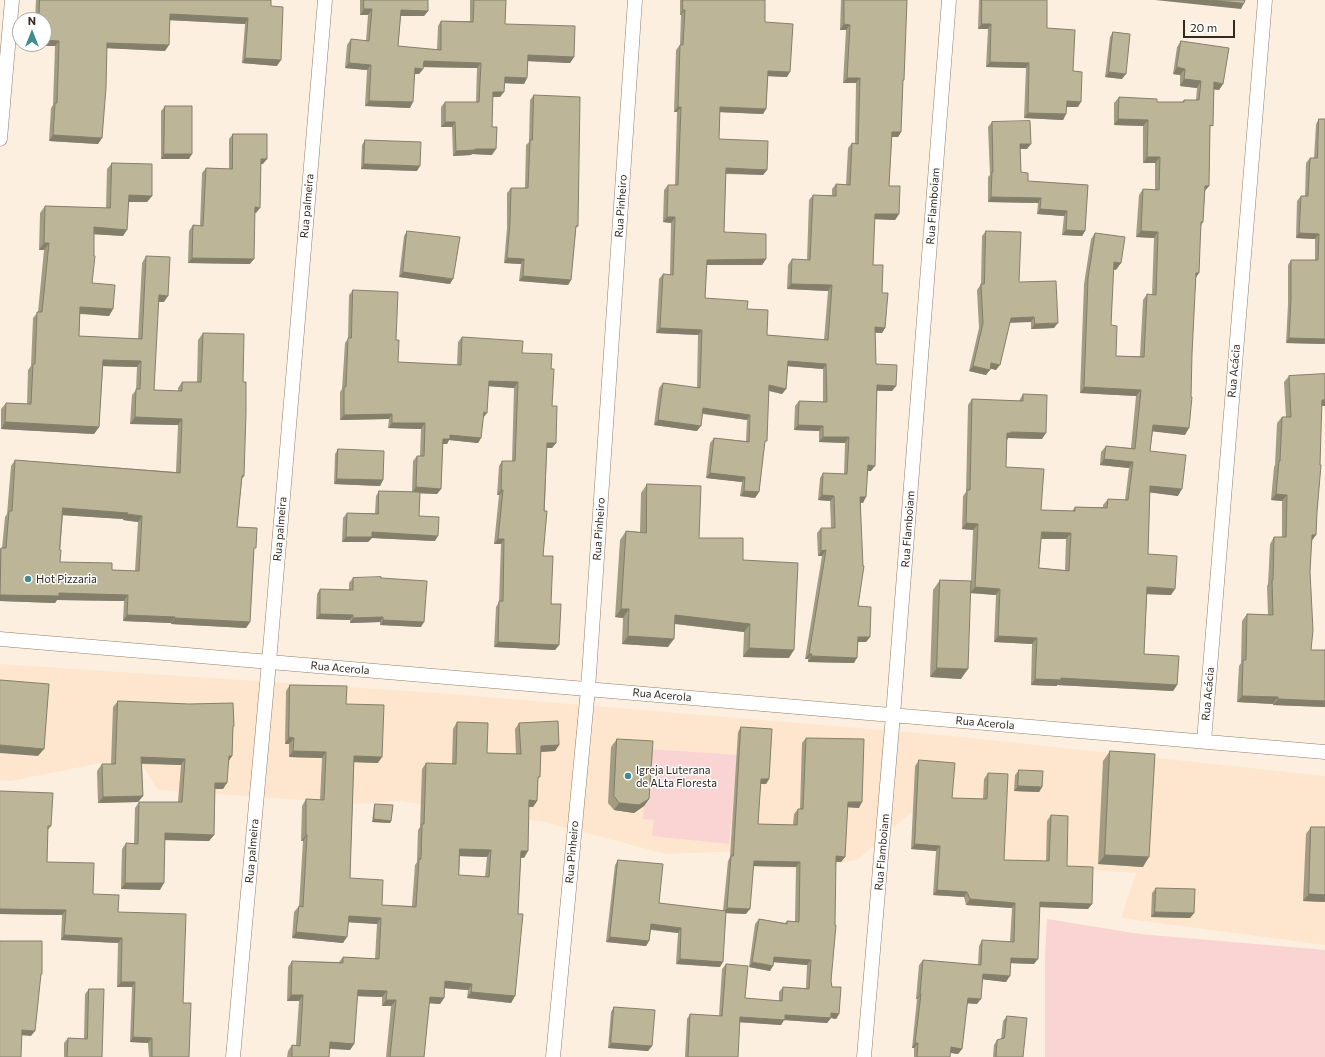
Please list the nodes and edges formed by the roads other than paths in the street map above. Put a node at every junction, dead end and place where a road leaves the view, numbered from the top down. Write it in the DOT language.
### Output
graph roads {
  1 [pos="12,0"];
  2 [pos="325,0"];
  3 [pos="635,0"];
  4 [pos="949,0"];
  5 [pos="1264,0"];
  6 [pos="0,139"];
  7 [pos="0,638"];
  8 [pos="269,662"];
  9 [pos="588,689"];
  10 [pos="894,715"];
  11 [pos="1204,741"];
  12 [pos="1325,752"];
  13 [pos="233,1057"];
  14 [pos="553,1057"];
  15 [pos="864,1057"];
  1 -- 6 [label="street"];
  2 -- 8 [label="street, Rua palmeira"];
  3 -- 9 [label="street, Rua Pinheiro"];
  4 -- 10 [label="street, Rua Flamboiam"];
  5 -- 11 [label="street, Rua Acácia"];
  7 -- 8 [label="street, Rua Acerola"];
  8 -- 9 [label="street, Rua Acerola"];
  8 -- 13 [label="street, Rua palmeira"];
  9 -- 10 [label="street, Rua Acerola"];
  9 -- 14 [label="street, Rua Pinheiro"];
  10 -- 11 [label="street, Rua Acerola"];
  10 -- 15 [label="street, Rua Flamboiam"];
  11 -- 12 [label="street, Rua Acerola"];
}
